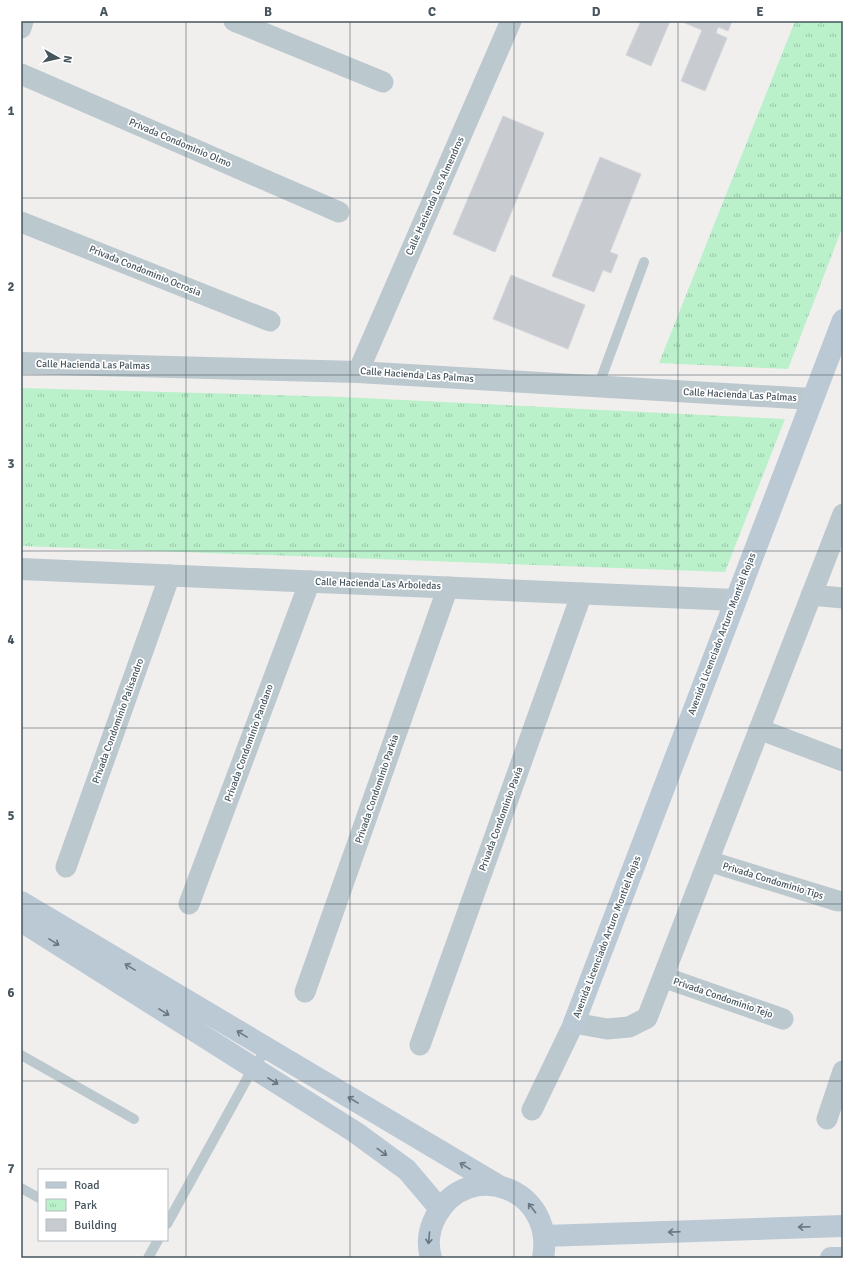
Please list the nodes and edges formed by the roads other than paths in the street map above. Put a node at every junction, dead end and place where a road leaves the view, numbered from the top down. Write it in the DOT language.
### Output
graph roads {
  1 [pos="23,21"];
  2 [pos="234,21"];
  3 [pos="511,21"];
  4 [pos="21,28"];
  5 [pos="21,74"];
  6 [pos="383,82"];
  7 [pos="339,212"];
  8 [pos="21,222"];
  9 [pos="644,262"];
  10 [pos="270,320"];
  11 [pos="843,320"];
  12 [pos="21,363"];
  13 [pos="358,372"];
  14 [pos="598,387"];
  15 [pos="812,399"];
  16 [pos="843,514"];
  17 [pos="21,569"];
  18 [pos="170,575"];
  19 [pos="310,581"];
  20 [pos="448,587"];
  21 [pos="582,593"];
  22 [pos="811,595"];
  23 [pos="843,598"];
  24 [pos="736,600"];
  25 [pos="759,729"];
  26 [pos="843,761"];
  27 [pos="708,861"];
  28 [pos="66,868"];
  29 [pos="838,901"];
  30 [pos="21,902"];
  31 [pos="189,904"];
  32 [pos="21,921"];
  33 [pos="663,977"];
  34 [pos="305,992"];
  35 [pos="783,1019"];
  36 [pos="574,1023"];
  37 [pos="420,1045"];
  38 [pos="268,1049"];
  39 [pos="21,1055"];
  40 [pos="252,1068"];
  41 [pos="843,1072"];
  42 [pos="532,1110"];
  43 [pos="134,1119"];
  44 [pos="827,1119"];
  45 [pos="499,1186"];
  46 [pos="21,1188"];
  47 [pos="38,1197"];
  48 [pos="440,1209"];
  49 [pos="168,1222"];
  50 [pos="843,1226"];
  51 [pos="544,1236"];
  52 [pos="157,1241"];
  53 [pos="148,1258"];
  54 [pos="430,1258"];
  55 [pos="542,1258"];
  56 [pos="831,1258"];
  57 [pos="843,1258"];
  1 -- 4 [label="street"];
  2 -- 6 [label="street"];
  3 -- 13 [label="street, Calle Hacienda Los Almendros"];
  5 -- 7 [label="street, Privada Condominio Olmo"];
  8 -- 10 [label="street, Privada Condominio Ocrosia"];
  9 -- 14 [label="lane"];
  11 -- 15 [label="main road, Avenida Licenciado Arturo Montiel Rojas"];
  12 -- 13 [label="street, Calle Hacienda Las Palmas"];
  13 -- 14 [label="street, Calle Hacienda Las Palmas"];
  14 -- 15 [label="street, Calle Hacienda Las Palmas"];
  15 -- 24 [label="main road, Avenida Licenciado Arturo Montiel Rojas"];
  16 -- 22 [label="street, Avenida Licenciado Arturo Montiel Rojas"];
  17 -- 18 [label="street, Calle Hacienda Las Arboledas"];
  18 -- 19 [label="street, Calle Hacienda Las Arboledas"];
  18 -- 28 [label="street, Privada Condominio Palisandro"];
  19 -- 20 [label="street, Calle Hacienda Las Arboledas"];
  19 -- 31 [label="street, Privada Condominio Pandano"];
  20 -- 21 [label="street, Calle Hacienda Las Arboledas"];
  20 -- 34 [label="street, Privada Condominio Parkia"];
  21 -- 24 [label="street, Calle Hacienda Las Arboledas"];
  21 -- 37 [label="street, Privada Condominio Pavía"];
  22 -- 23 [label="street"];
  22 -- 25 [label="street, Avenida Licenciado Arturo Montiel Rojas"];
  24 -- 36 [label="main road, Avenida Licenciado Arturo Montiel Rojas"];
  25 -- 26 [label="street"];
  25 -- 27 [label="street, Avenida Licenciado Arturo Montiel Rojas"];
  27 -- 29 [label="street, Privada Condominio Tips"];
  27 -- 33 [label="street, Avenida Licenciado Arturo Montiel Rojas"];
  38 -- 30 [label="main road, one-way"];
  32 -- 40 [label="main road, one-way"];
  33 -- 35 [label="street, Privada Condominio Tejo"];
  33 -- 36 [label="street, Avenida Licenciado Arturo Montiel Rojas"];
  36 -- 42 [label="street"];
  38 -- 40 [label="lane"];
  45 -- 38 [label="main road, one-way"];
  39 -- 43 [label="lane"];
  40 -- 48 [label="main road, one-way"];
  40 -- 49 [label="lane"];
  41 -- 44 [label="street"];
  45 -- 48 [label="main road"];
  51 -- 45 [label="main road, one-way"];
  46 -- 47 [label="lane"];
  48 -- 54 [label="main road, one-way"];
  50 -- 51 [label="main road, one-way"];
  51 -- 55 [label="main road"];
  52 -- 53 [label="lane"];
  56 -- 57 [label="main road"];
}
